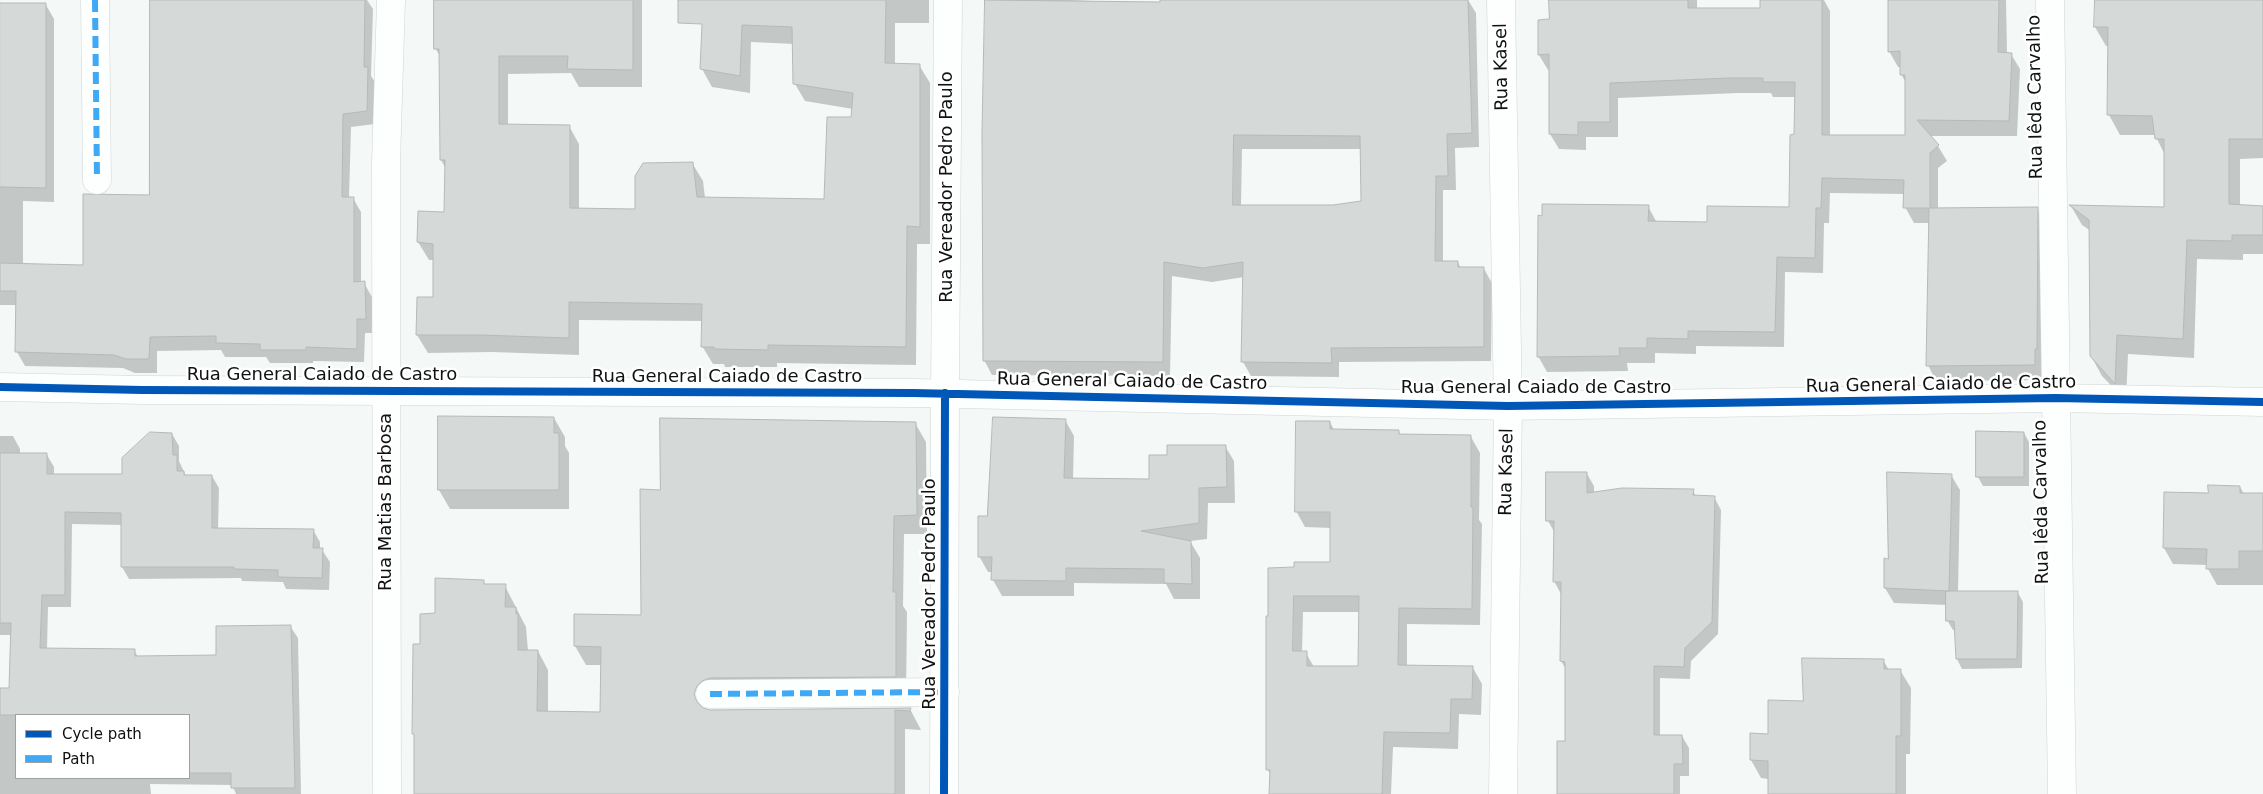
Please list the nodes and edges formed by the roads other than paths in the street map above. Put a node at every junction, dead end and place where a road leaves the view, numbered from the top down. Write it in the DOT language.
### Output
graph roads {
  1 [pos="95,0"];
  2 [pos="391,0"];
  3 [pos="948,0"];
  4 [pos="1501,0"];
  5 [pos="2050,0"];
  6 [pos="97,180"];
  7 [pos="0,387"];
  8 [pos="385,390"];
  9 [pos="945,393"];
  10 [pos="2055,398"];
  11 [pos="2263,402"];
  12 [pos="1508,406"];
  13 [pos="945,692"];
  14 [pos="710,694"];
  15 [pos="387,794"];
  16 [pos="944,794"];
  17 [pos="1503,794"];
  18 [pos="2062,794"];
  1 -- 6 [label="street"];
  2 -- 8 [label="street, Rua Matias Barbosa"];
  3 -- 9 [label="street, Rua Vereador Pedro Paulo"];
  4 -- 12 [label="street, Rua Kasel"];
  5 -- 10 [label="street, Rua Iêda Carvalho"];
  7 -- 8 [label="street, Rua General Caiado de Castro"];
  8 -- 9 [label="street, Rua General Caiado de Castro"];
  8 -- 15 [label="street, Rua Matias Barbosa"];
  9 -- 12 [label="street, Rua General Caiado de Castro"];
  9 -- 13 [label="street, Rua Vereador Pedro Paulo"];
  10 -- 11 [label="street, Rua General Caiado de Castro"];
  10 -- 12 [label="street, Rua General Caiado de Castro"];
  10 -- 18 [label="street, Rua Iêda Carvalho"];
  12 -- 17 [label="street, Rua Kasel"];
  13 -- 14 [label="street"];
  13 -- 16 [label="street, Rua Vereador Pedro Paulo"];
}
